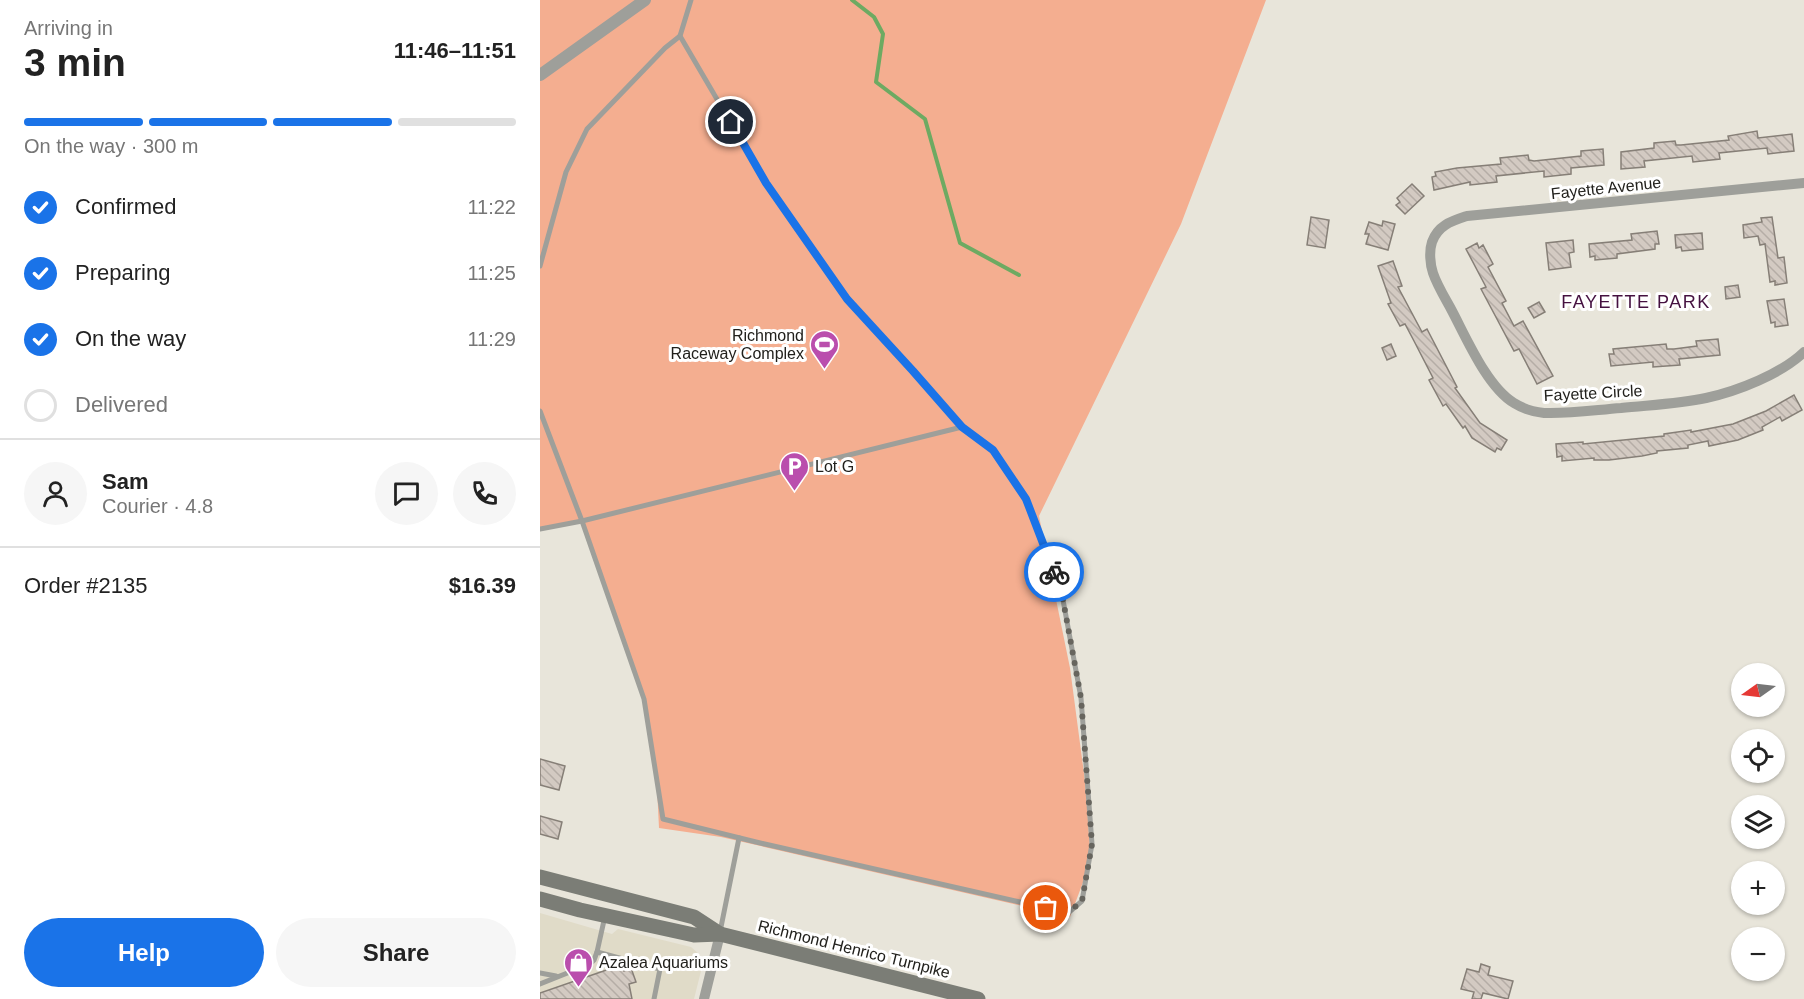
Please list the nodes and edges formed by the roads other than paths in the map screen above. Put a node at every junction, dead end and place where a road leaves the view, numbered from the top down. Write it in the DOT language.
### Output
graph roads {
  1 [pos="645,0"];
  2 [pos="690,0"];
  3 [pos="680,36"];
  4 [pos="540,75"];
  5 [pos="1804,183"];
  6 [pos="1430,252"];
  7 [pos="540,266"];
  8 [pos="1804,352"];
  9 [pos="540,411"];
  10 [pos="962,427"];
  11 [pos="582,521"];
  12 [pos="540,529"];
  13 [pos="740,838"];
  14 [pos="540,877"];
  15 [pos="540,899"];
  16 [pos="605,916"];
  17 [pos="720,934"];
  18 [pos="597,952"];
  19 [pos="540,973"];
  20 [pos="556,976"];
  21 [pos="540,984"];
  22 [pos="654,999"];
  23 [pos="704,999"];
  24 [pos="978,999"];
  1 -- 4 [label="street"];
  2 -- 3 [label="lane"];
  3 -- 7 [label="lane"];
  3 -- 10 [label="lane"];
  5 -- 6 [label="street, Fayette Avenue"];
  6 -- 8 [label="street, Fayette Circle"];
  9 -- 11 [label="lane"];
  10 -- 11 [label="lane"];
  10 -- 13 [label="lane"];
  11 -- 12 [label="lane"];
  11 -- 13 [label="lane"];
  13 -- 17 [label="lane"];
  14 -- 17 [label="main road, Richmond Henrico Turnpike"];
  15 -- 16 [label="main road, Richmond Henrico Turnpike"];
  16 -- 17 [label="main road, Richmond Henrico Turnpike"];
  16 -- 18 [label="lane"];
  17 -- 23 [label="street"];
  17 -- 24 [label="main road, Richmond Henrico Turnpike"];
  18 -- 20 [label="lane"];
  18 -- 22 [label="lane"];
  19 -- 20 [label="lane"];
  20 -- 21 [label="lane"];
}
